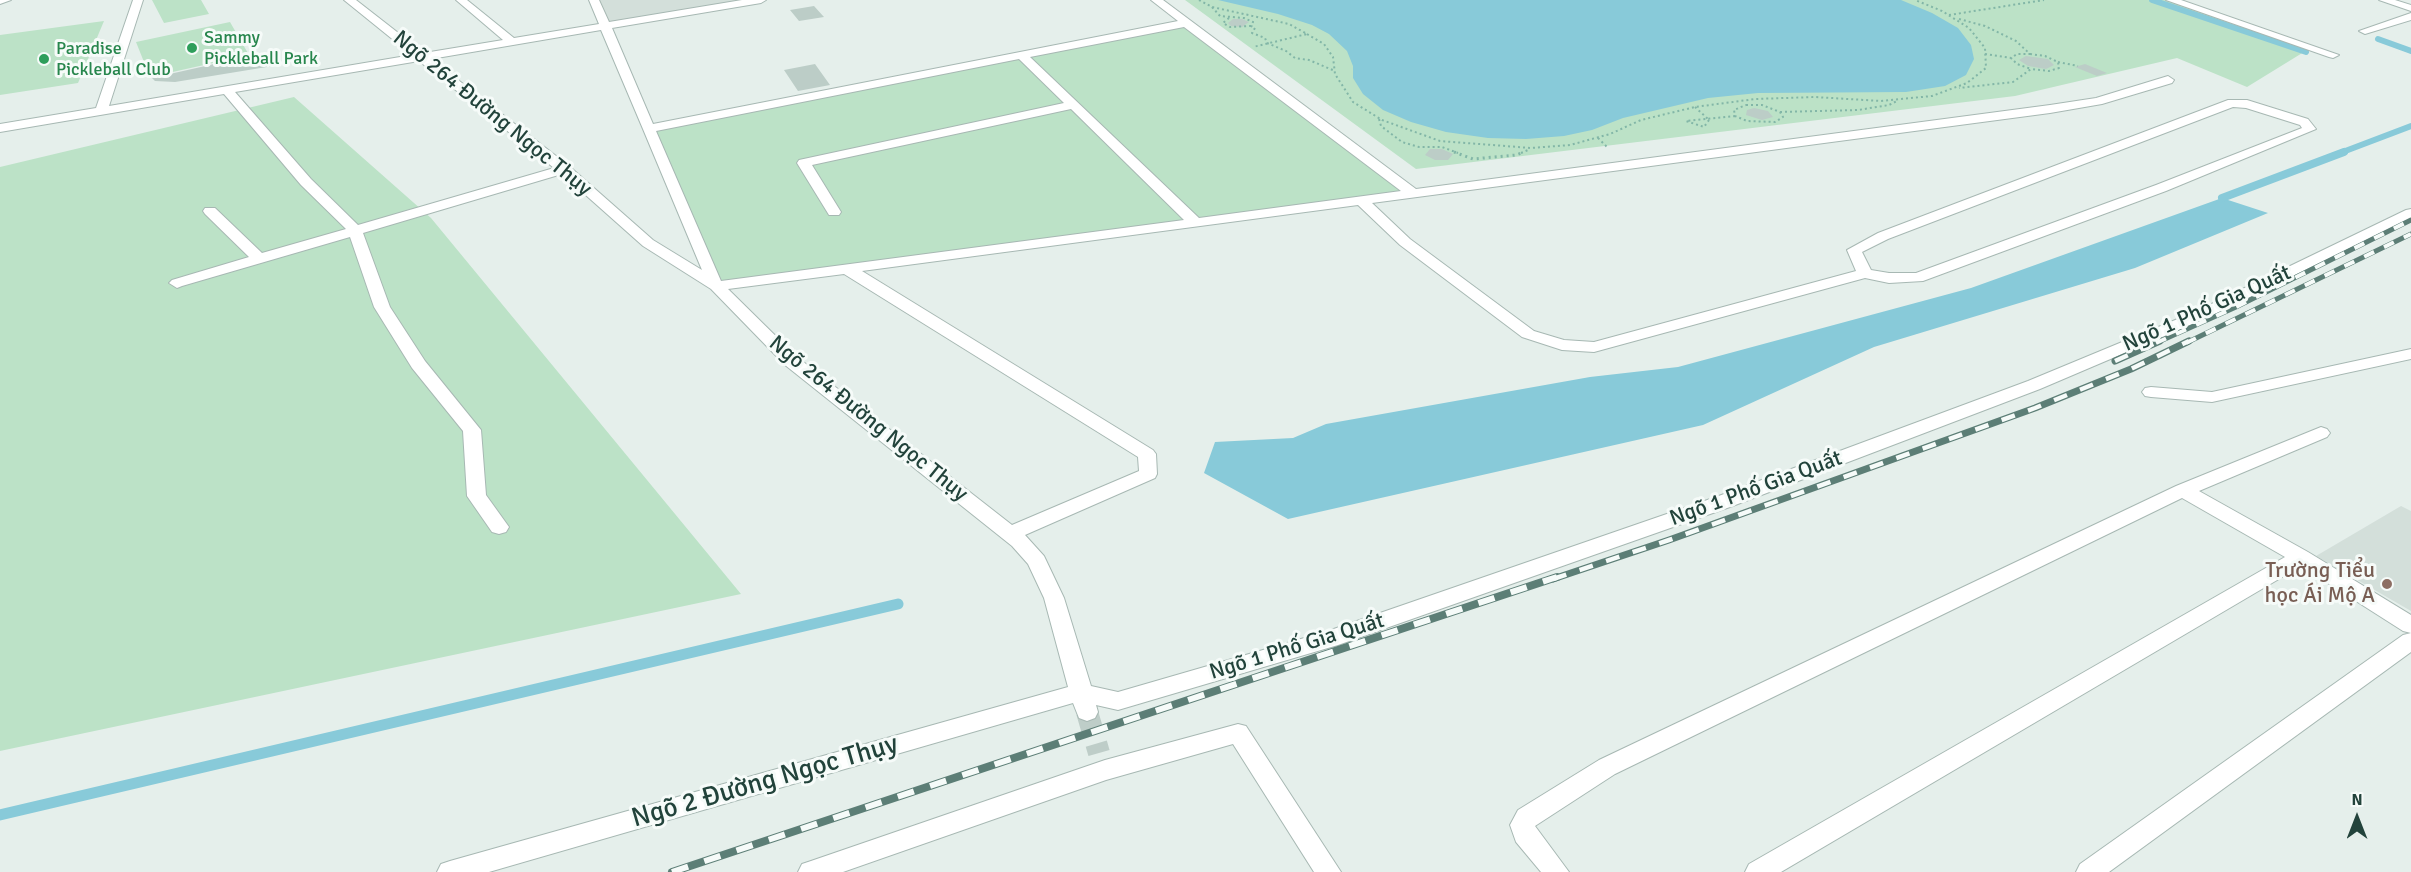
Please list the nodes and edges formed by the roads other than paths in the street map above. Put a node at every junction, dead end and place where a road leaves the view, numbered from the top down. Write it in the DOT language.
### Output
graph roads {
  1 [pos="6,0"];
  2 [pos="138,0"];
  3 [pos="349,0"];
  4 [pos="461,0"];
  5 [pos="594,0"];
  6 [pos="761,0"];
  7 [pos="1156,0"];
  8 [pos="2171,0"];
  9 [pos="2384,0"];
  10 [pos="0,1"];
  11 [pos="2411,8"];
  12 [pos="2411,16"];
  13 [pos="1186,22"];
  14 [pos="606,26"];
  15 [pos="2365,31"];
  16 [pos="512,42"];
  17 [pos="1021,55"];
  18 [pos="2333,55"];
  19 [pos="422,57"];
  20 [pos="2168,80"];
  21 [pos="227,90"];
  22 [pos="1074,105"];
  23 [pos="101,111"];
  24 [pos="0,128"];
  25 [pos="649,129"];
  26 [pos="564,169"];
  27 [pos="1413,194"];
  28 [pos="1361,200"];
  29 [pos="210,211"];
  30 [pos="834,212"];
  31 [pos="2411,213"];
  32 [pos="1195,222"];
  33 [pos="355,230"];
  34 [pos="259,259"];
  35 [pos="846,268"];
  36 [pos="1865,273"];
  37 [pos="177,283"];
  38 [pos="716,285"];
  39 [pos="2411,354"];
  40 [pos="2151,392"];
  41 [pos="2321,433"];
  42 [pos="2183,490"];
  43 [pos="499,526"];
  44 [pos="1010,534"];
  45 [pos="2301,557"];
  46 [pos="2411,625"];
  47 [pos="2411,642"];
  48 [pos="1084,702"];
  49 [pos="450,872"];
  50 [pos="812,872"];
  51 [pos="1328,872"];
  52 [pos="1556,872"];
  53 [pos="1758,872"];
  54 [pos="2090,872"];
  1 -- 10 [label="street"];
  2 -- 23 [label="street"];
  3 -- 19 [label="street, Ngõ 264 Đường Ngọc Thụy"];
  4 -- 16 [label="street"];
  5 -- 14 [label="street"];
  6 -- 14 [label="street"];
  7 -- 13 [label="street"];
  8 -- 18 [label="street"];
  9 -- 11 [label="street"];
  12 -- 15 [label="street"];
  13 -- 17 [label="street"];
  13 -- 27 [label="street"];
  14 -- 16 [label="street"];
  14 -- 25 [label="street"];
  16 -- 19 [label="street"];
  17 -- 22 [label="street"];
  17 -- 25 [label="street"];
  19 -- 21 [label="street"];
  19 -- 26 [label="street, Ngõ 264 Đường Ngọc Thụy"];
  20 -- 27 [label="street"];
  21 -- 23 [label="street"];
  21 -- 33 [label="street"];
  22 -- 30 [label="street"];
  22 -- 32 [label="street"];
  23 -- 24 [label="street"];
  25 -- 38 [label="street"];
  26 -- 33 [label="street"];
  26 -- 38 [label="street, Ngõ 264 Đường Ngọc Thụy"];
  27 -- 28 [label="street"];
  28 -- 32 [label="street"];
  28 -- 36 [label="street"];
  29 -- 34 [label="street"];
  31 -- 48 [label="street, Ngõ 1 Phố Gia Quất"];
  32 -- 35 [label="street"];
  33 -- 34 [label="street"];
  33 -- 43 [label="street"];
  34 -- 37 [label="street"];
  35 -- 38 [label="street"];
  35 -- 44 [label="street"];
  36 -- 36 [label="street"];
  38 -- 44 [label="street, Ngõ 264 Đường Ngọc Thụy"];
  39 -- 40 [label="street"];
  41 -- 42 [label="street"];
  42 -- 45 [label="street"];
  42 -- 52 [label="street"];
  44 -- 48 [label="street, Ngõ 264 Đường Ngọc Thụy"];
  45 -- 46 [label="street"];
  45 -- 53 [label="street"];
  47 -- 54 [label="street"];
  48 -- 49 [label="street, Ngõ 2 Đường Ngọc Thụy"];
  50 -- 51 [label="street"];
}
